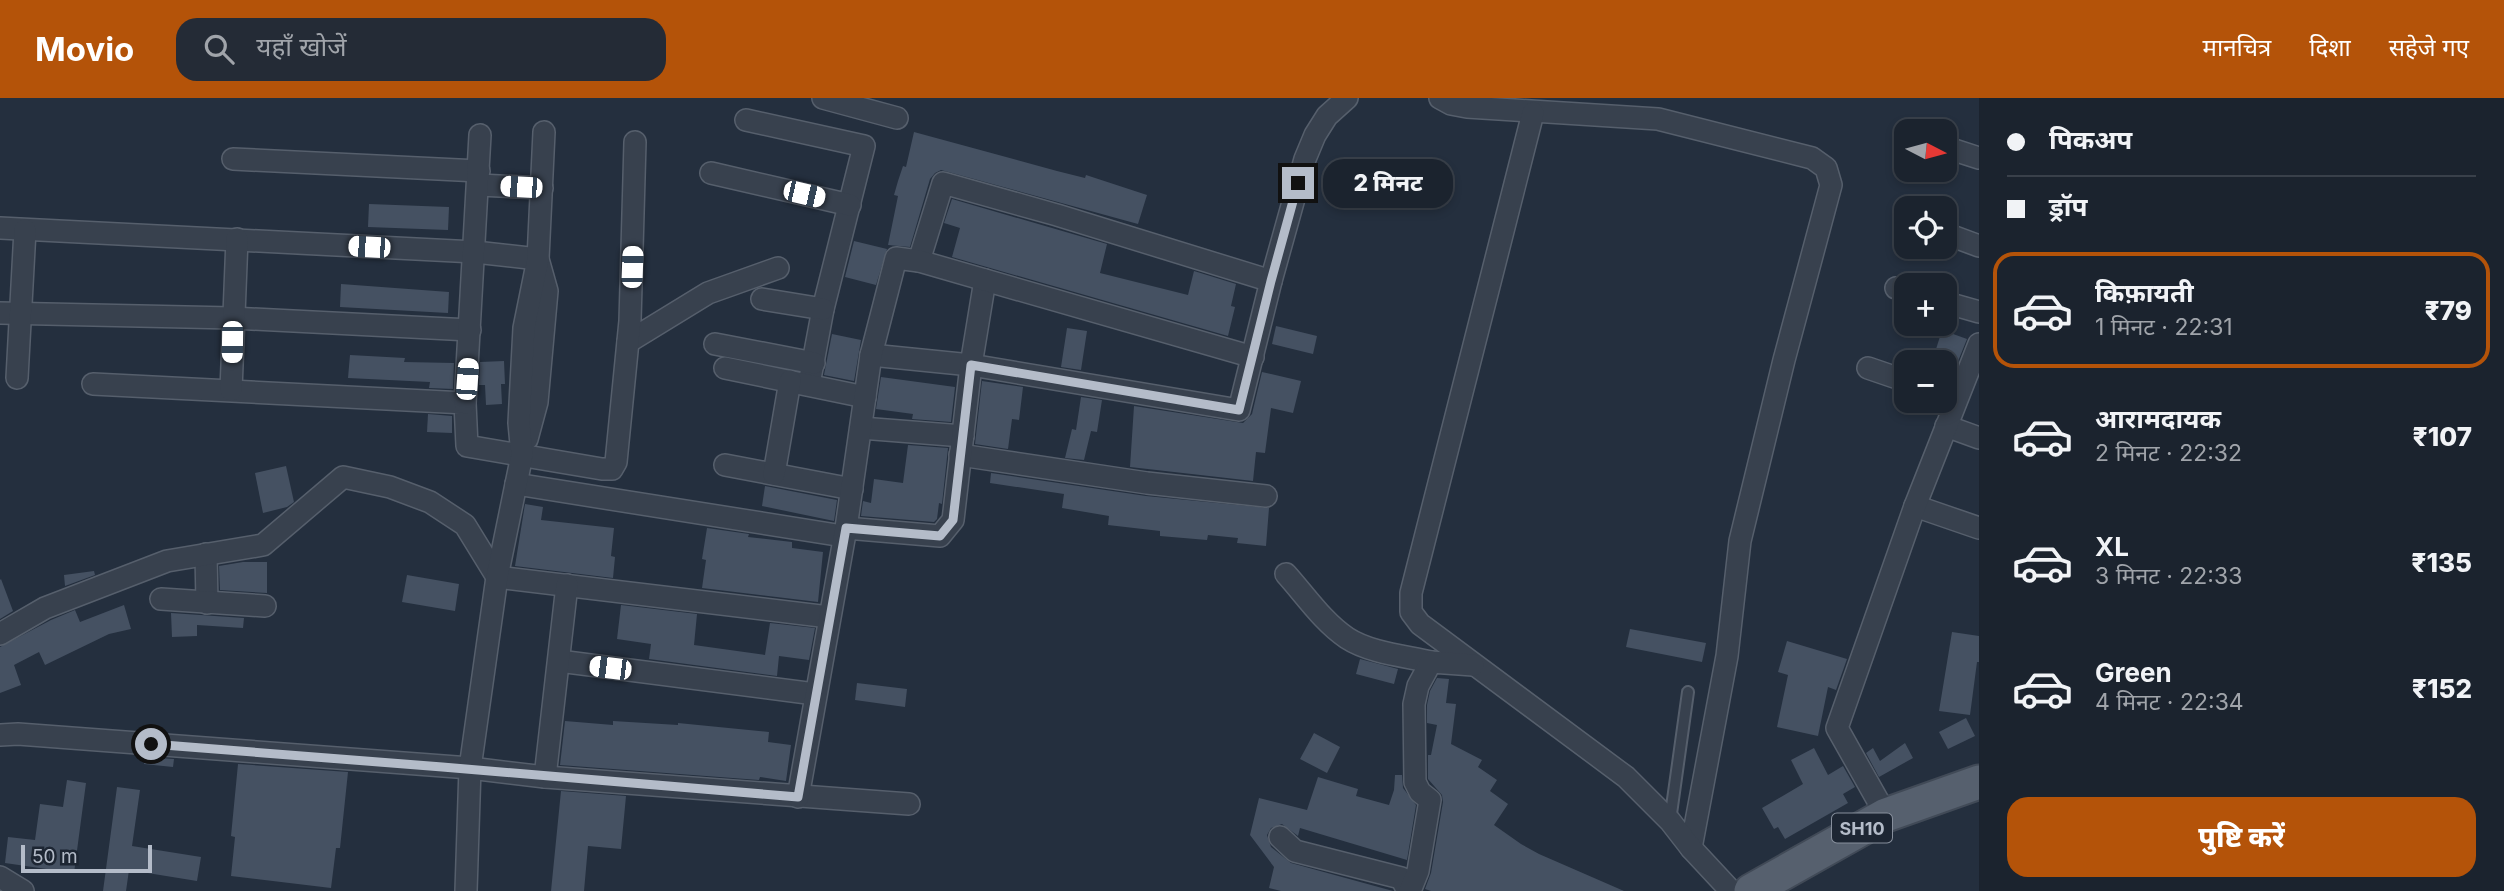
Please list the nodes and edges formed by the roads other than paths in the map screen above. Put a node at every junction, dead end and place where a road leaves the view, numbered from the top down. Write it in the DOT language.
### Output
graph roads {
  1 [pos="823,98"];
  2 [pos="1347,98"];
  3 [pos="1440,98"];
  4 [pos="849,101"];
  5 [pos="1533,113"];
  6 [pos="897,118"];
  7 [pos="746,120"];
  8 [pos="544,132"];
  9 [pos="480,135"];
  10 [pos="840,141"];
  11 [pos="635,142"];
  12 [pos="1957,151"];
  13 [pos="1979,158"];
  14 [pos="233,159"];
  15 [pos="711,173"];
  16 [pos="479,178"];
  17 [pos="542,188"];
  18 [pos="850,205"];
  19 [pos="0,228"];
  20 [pos="25,230"];
  21 [pos="1957,238"];
  22 [pos="237,239"];
  23 [pos="1979,246"];
  24 [pos="475,252"];
  25 [pos="538,259"];
  26 [pos="919,261"];
  27 [pos="778,268"];
  28 [pos="985,280"];
  29 [pos="1271,281"];
  30 [pos="762,299"];
  31 [pos="1957,306"];
  32 [pos="823,309"];
  33 [pos="1979,312"];
  34 [pos="10,314"];
  35 [pos="232,318"];
  36 [pos="470,330"];
  37 [pos="628,342"];
  38 [pos="715,344"];
  39 [pos="1979,344"];
  40 [pos="871,355"];
  41 [pos="1253,357"];
  42 [pos="814,363"];
  43 [pos="971,365"];
  44 [pos="725,368"];
  45 [pos="1868,368"];
  46 [pos="1894,377"];
  47 [pos="17,378"];
  48 [pos="799,383"];
  49 [pos="93,384"];
  50 [pos="1957,385"];
  51 [pos="231,390"];
  52 [pos="865,397"];
  53 [pos="465,403"];
  54 [pos="1949,413"];
  55 [pos="1947,426"];
  56 [pos="861,428"];
  57 [pos="1979,438"];
  58 [pos="962,446"];
  59 [pos="522,456"];
  60 [pos="725,465"];
  61 [pos="774,474"];
  62 [pos="516,484"];
  63 [pos="852,489"];
  64 [pos="1266,496"];
  65 [pos="1915,506"];
  66 [pos="1979,528"];
  67 [pos="844,532"];
  68 [pos="206,554"];
  69 [pos="1286,574"];
  70 [pos="497,577"];
  71 [pos="567,585"];
  72 [pos="161,599"];
  73 [pos="207,603"];
  74 [pos="265,606"];
  75 [pos="830,617"];
  76 [pos="0,634"];
  77 [pos="559,661"];
  78 [pos="1431,662"];
  79 [pos="1473,665"];
  80 [pos="1688,692"];
  81 [pos="816,694"];
  82 [pos="0,735"];
  83 [pos="470,768"];
  84 [pos="545,777"];
  85 [pos="1979,782"];
  86 [pos="798,797"];
  87 [pos="909,804"];
  88 [pos="1886,815"];
  89 [pos="1670,821"];
  90 [pos="1280,837"];
  91 [pos="1691,848"];
  92 [pos="0,877"];
  93 [pos="1752,889"];
  94 [pos="23,891"];
  95 [pos="466,891"];
  96 [pos="1409,891"];
  1 -- 4 [label="street"];
  2 -- 29 [label="street"];
  3 -- 5 [label="street"];
  4 -- 6 [label="street"];
  4 -- 10 [label="street"];
  5 -- 79 [label="street"];
  5 -- 91 [label="street"];
  7 -- 10 [label="street"];
  8 -- 17 [label="street"];
  9 -- 16 [label="street"];
  10 -- 18 [label="street"];
  11 -- 37 [label="street"];
  12 -- 13 [label="street"];
  14 -- 16 [label="street"];
  15 -- 18 [label="street"];
  16 -- 17 [label="street"];
  16 -- 24 [label="street"];
  17 -- 25 [label="street"];
  18 -- 32 [label="street"];
  19 -- 20 [label="street"];
  20 -- 22 [label="street"];
  20 -- 34 [label="street"];
  21 -- 23 [label="street"];
  22 -- 24 [label="street"];
  22 -- 35 [label="street"];
  24 -- 25 [label="street"];
  24 -- 36 [label="street"];
  25 -- 59 [label="street"];
  26 -- 28 [label="street"];
  26 -- 29 [label="street"];
  26 -- 40 [label="street"];
  27 -- 37 [label="street"];
  28 -- 41 [label="street"];
  28 -- 43 [label="street"];
  29 -- 41 [label="street"];
  30 -- 32 [label="street"];
  31 -- 33 [label="street"];
  32 -- 42 [label="street"];
  34 -- 35 [label="street"];
  34 -- 47 [label="street"];
  35 -- 36 [label="street"];
  35 -- 51 [label="street"];
  36 -- 53 [label="street"];
  37 -- 59 [label="street"];
  38 -- 42 [label="street"];
  39 -- 50 [label="street"];
  40 -- 43 [label="street"];
  40 -- 52 [label="street"];
  41 -- 43 [label="street"];
  42 -- 48 [label="street"];
  43 -- 58 [label="street"];
  44 -- 48 [label="street"];
  45 -- 46 [label="street"];
  48 -- 52 [label="street"];
  48 -- 61 [label="street"];
  49 -- 51 [label="street"];
  51 -- 53 [label="street"];
  52 -- 56 [label="street"];
  53 -- 59 [label="street"];
  54 -- 55 [label="street"];
  55 -- 57 [label="street"];
  55 -- 65 [label="street"];
  56 -- 58 [label="street"];
  56 -- 63 [label="street"];
  58 -- 64 [label="street"];
  58 -- 67 [label="street"];
  59 -- 62 [label="street"];
  60 -- 61 [label="street"];
  61 -- 63 [label="street"];
  62 -- 67 [label="street"];
  62 -- 70 [label="street"];
  63 -- 67 [label="street"];
  65 -- 66 [label="street"];
  65 -- 88 [label="street"];
  67 -- 75 [label="street"];
  68 -- 70 [label="street"];
  68 -- 73 [label="street"];
  68 -- 76 [label="street"];
  69 -- 78 [label="street"];
  70 -- 71 [label="street"];
  70 -- 83 [label="street"];
  71 -- 75 [label="street"];
  71 -- 77 [label="street"];
  72 -- 73 [label="street"];
  73 -- 74 [label="street"];
  75 -- 81 [label="street"];
  77 -- 81 [label="street"];
  77 -- 84 [label="street"];
  78 -- 79 [label="street"];
  78 -- 96 [label="street"];
  79 -- 89 [label="street"];
  80 -- 89 [label="lane"];
  81 -- 86 [label="street"];
  82 -- 83 [label="street"];
  83 -- 84 [label="street"];
  83 -- 95 [label="street"];
  84 -- 86 [label="street"];
  85 -- 88 [label="main road, SH10"];
  86 -- 87 [label="street"];
  88 -- 93 [label="main road, SH10"];
  89 -- 91 [label="street"];
  90 -- 96 [label="street"];
  91 -- 93 [label="street"];
  92 -- 94 [label="street"];
}
